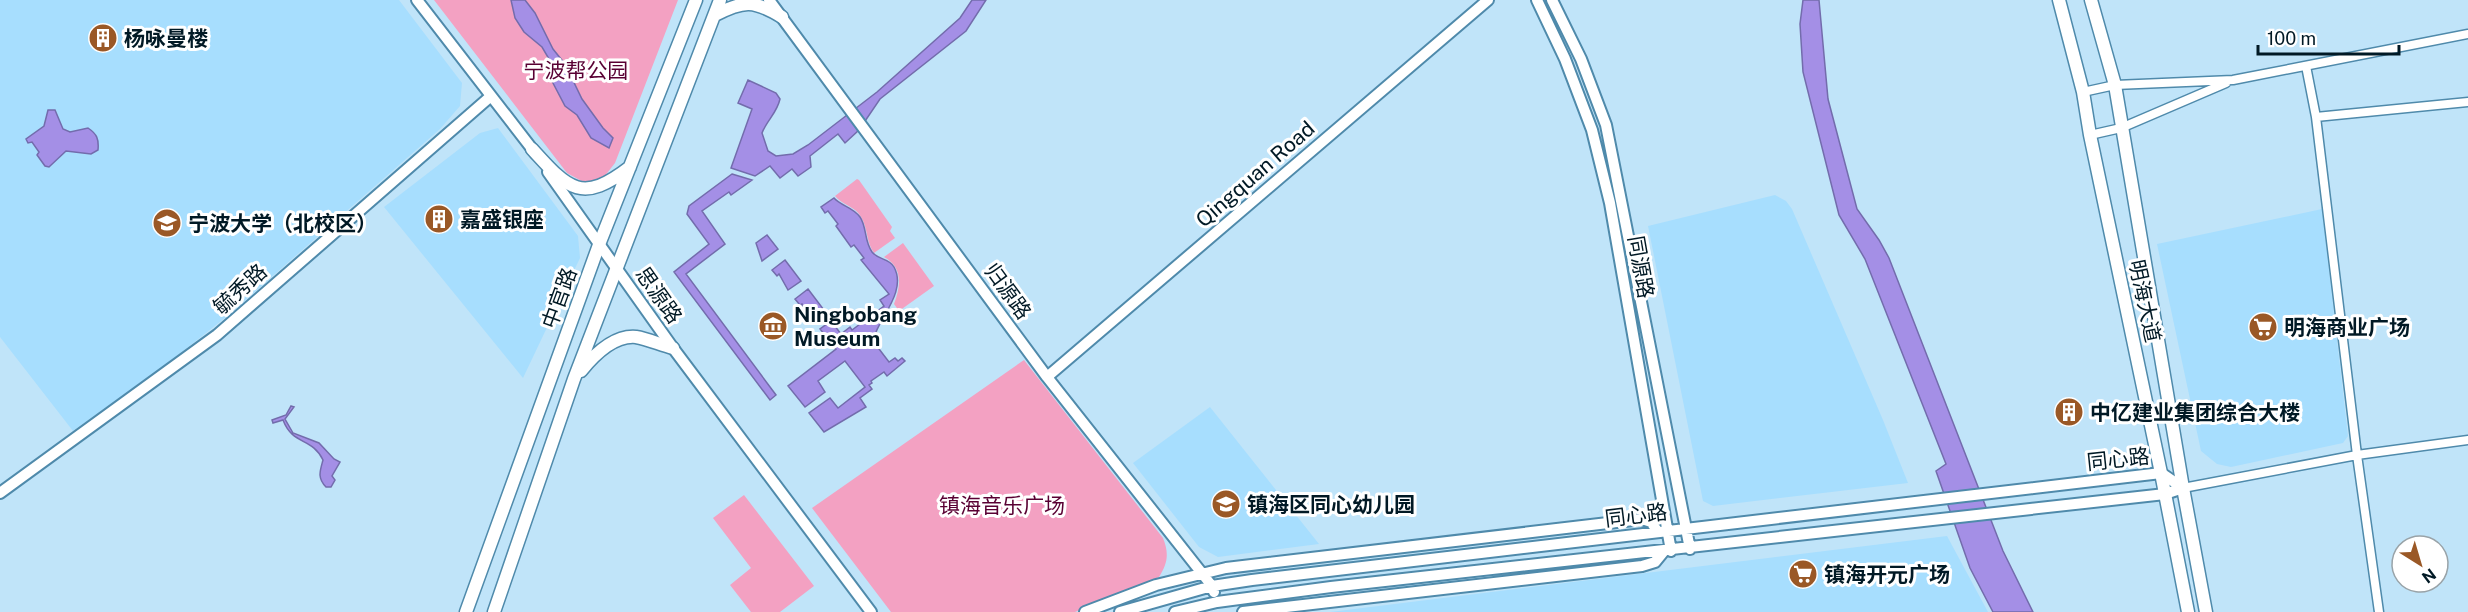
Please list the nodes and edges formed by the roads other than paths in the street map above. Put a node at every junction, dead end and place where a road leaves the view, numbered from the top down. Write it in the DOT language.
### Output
graph roads {
  1 [pos="417,0"];
  2 [pos="696,0"];
  3 [pos="720,0"];
  4 [pos="769,0"];
  5 [pos="1488,0"];
  6 [pos="1537,0"];
  7 [pos="1552,0"];
  8 [pos="2059,0"];
  9 [pos="2091,0"];
  10 [pos="715,15"];
  11 [pos="782,17"];
  12 [pos="2468,34"];
  13 [pos="2306,66"];
  14 [pos="2233,80"];
  15 [pos="2115,85"];
  16 [pos="2083,92"];
  17 [pos="491,96"];
  18 [pos="2468,102"];
  19 [pos="2316,117"];
  20 [pos="2121,128"];
  21 [pos="2090,135"];
  22 [pos="532,149"];
  23 [pos="631,166"];
  24 [pos="600,242"];
  25 [pos="617,269"];
  26 [pos="672,348"];
  27 [pos="1047,377"];
  28 [pos="574,379"];
  29 [pos="2468,440"];
  30 [pos="2357,454"];
  31 [pos="2161,473"];
  32 [pos="2182,488"];
  33 [pos="0,494"];
  34 [pos="2165,494"];
  35 [pos="1687,529"];
  36 [pos="1663,532"];
  37 [pos="1690,549"];
  38 [pos="1668,551"];
  39 [pos="1202,573"];
  40 [pos="1212,586"];
  41 [pos="1217,602"];
  42 [pos="466,612"];
  43 [pos="494,612"];
  44 [pos="871,612"];
  45 [pos="1084,612"];
  46 [pos="1120,612"];
  47 [pos="1175,612"];
  48 [pos="1243,612"];
  49 [pos="2188,612"];
  50 [pos="2206,612"];
  51 [pos="2379,612"];
  1 -- 17 [label="street, 思源路"];
  2 -- 23 [label="main road, 中官路"];
  3 -- 10 [label="main road, 中官路"];
  4 -- 11 [label="street, 归源路"];
  5 -- 27 [label="street, Qingquan Road"];
  6 -- 36 [label="street, 同源路"];
  7 -- 35 [label="street, 同源路"];
  8 -- 16 [label="main road, 明海大道"];
  9 -- 15 [label="main road, 明海大道"];
  10 -- 11 [label="main road"];
  10 -- 25 [label="main road, 中官路"];
  11 -- 27 [label="street, 归源路"];
  12 -- 13 [label="street"];
  13 -- 14 [label="street"];
  13 -- 19 [label="street"];
  14 -- 15 [label="street"];
  14 -- 20 [label="street"];
  15 -- 16 [label="street"];
  15 -- 20 [label="main road, 明海大道"];
  16 -- 21 [label="main road, 明海大道"];
  17 -- 22 [label="street, 思源路"];
  17 -- 33 [label="street, 毓秀路"];
  18 -- 19 [label="street"];
  19 -- 30 [label="street"];
  20 -- 21 [label="street"];
  20 -- 32 [label="main road, 明海大道"];
  21 -- 31 [label="main road, 明海大道"];
  22 -- 23 [label="main road"];
  22 -- 24 [label="street, 思源路"];
  23 -- 24 [label="main road, 中官路"];
  24 -- 25 [label="street, 思源路"];
  24 -- 42 [label="main road, 中官路"];
  25 -- 26 [label="street, 思源路"];
  25 -- 28 [label="main road, 中官路"];
  26 -- 28 [label="main road"];
  26 -- 44 [label="street, 思源路"];
  27 -- 39 [label="street, 归源路"];
  28 -- 43 [label="main road, 中官路"];
  29 -- 30 [label="street"];
  30 -- 32 [label="street"];
  30 -- 51 [label="street"];
  31 -- 32 [label="street, 同心路"];
  31 -- 34 [label="main road, 明海大道"];
  31 -- 35 [label="street, 同心路"];
  32 -- 34 [label="street, 同心路"];
  32 -- 50 [label="main road, 明海大道"];
  34 -- 37 [label="street, 同心路"];
  34 -- 49 [label="main road, 明海大道"];
  35 -- 36 [label="street, 同心路"];
  35 -- 37 [label="street, 同源路"];
  36 -- 38 [label="street, 同源路"];
  36 -- 39 [label="street"];
  36 -- 40 [label="street, 同心路"];
  37 -- 38 [label="street, 同心路"];
  38 -- 41 [label="street, 同心路"];
  38 -- 48 [label="street"];
  39 -- 40 [label="street, 归源路"];
  39 -- 45 [label="street"];
  40 -- 41 [label="street, 归源路"];
  40 -- 46 [label="street, 同心路"];
  41 -- 47 [label="street, 同心路"];
}
